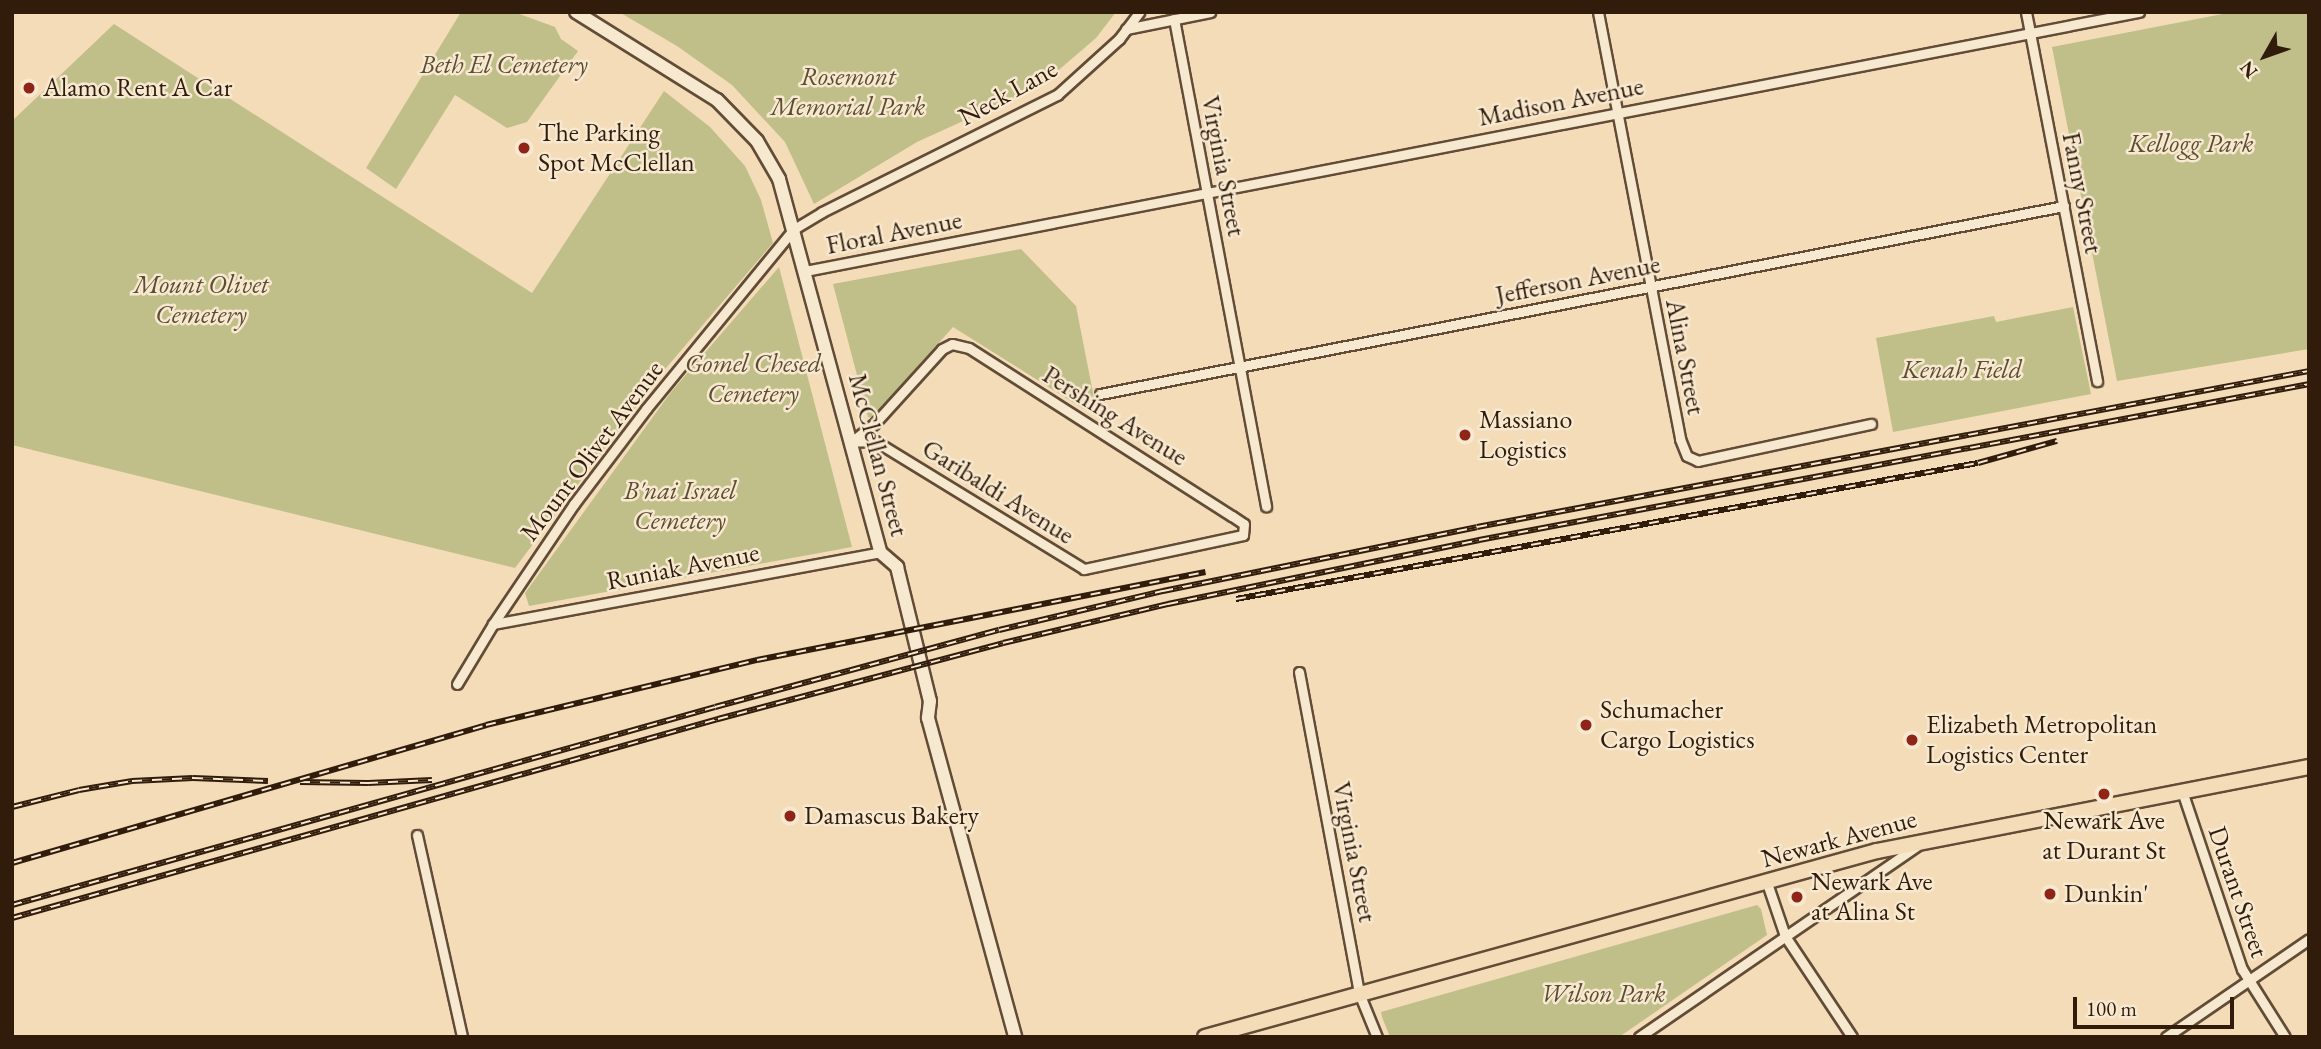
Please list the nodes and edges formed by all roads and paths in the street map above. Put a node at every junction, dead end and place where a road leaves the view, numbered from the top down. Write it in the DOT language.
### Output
graph roads {
  1 [pos="576,12"];
  2 [pos="1139,12"];
  3 [pos="1210,12"];
  4 [pos="1598,12"];
  5 [pos="2026,12"];
  6 [pos="2139,12"];
  7 [pos="1174,19"];
  8 [pos="1126,29"];
  9 [pos="2030,34"];
  10 [pos="1617,112"];
  11 [pos="915,166"];
  12 [pos="1207,193"];
  13 [pos="2064,206"];
  14 [pos="794,229"];
  15 [pos="992,236"];
  16 [pos="805,271"];
  17 [pos="1651,287"];
  18 [pos="1241,369"];
  19 [pos="2097,381"];
  20 [pos="1100,394"];
  21 [pos="1871,424"];
  22 [pos="850,442"];
  23 [pos="1266,506"];
  24 [pos="880,552"];
  25 [pos="1084,569"];
  26 [pos="493,624"];
  27 [pos="1299,672"];
  28 [pos="457,684"];
  29 [pos="2309,767"];
  30 [pos="2182,792"];
  31 [pos="417,835"];
  32 [pos="1923,842"];
  33 [pos="1767,883"];
  34 [pos="1785,936"];
  35 [pos="2309,939"];
  36 [pos="2247,981"];
  37 [pos="1359,993"];
  38 [pos="463,1037"];
  39 [pos="1015,1037"];
  40 [pos="1206,1037"];
  41 [pos="1377,1037"];
  42 [pos="1639,1037"];
  43 [pos="1852,1037"];
  44 [pos="2166,1037"];
  45 [pos="2285,1037"];
  1 -- 14 [label="main road, McClellan Street"];
  2 -- 8 [label="street, Neck Lane"];
  3 -- 7 [label="street"];
  4 -- 10 [label="street, Alina Street"];
  5 -- 9 [label="street, Fanny Street"];
  6 -- 9 [label="street, Madison Avenue"];
  7 -- 8 [label="street"];
  7 -- 12 [label="street, Virginia Street"];
  8 -- 11 [label="street, Neck Lane"];
  9 -- 10 [label="street, Madison Avenue"];
  9 -- 13 [label="street, Fanny Street"];
  10 -- 12 [label="street, Madison Avenue"];
  10 -- 17 [label="street, Alina Street"];
  11 -- 14 [label="street, Mount Olivet Avenue"];
  12 -- 15 [label="street, Madison Avenue"];
  12 -- 18 [label="street, Virginia Street"];
  13 -- 17 [label="street, Jefferson Avenue"];
  13 -- 19 [label="street, Fanny Street"];
  14 -- 16 [label="main road, McClellan Street"];
  14 -- 26 [label="street, Mount Olivet Avenue"];
  15 -- 16 [label="street, Floral Avenue"];
  16 -- 22 [label="main road, McClellan Street"];
  17 -- 18 [label="street, Jefferson Avenue"];
  17 -- 21 [label="street, Alina Street"];
  18 -- 20 [label="street, Jefferson Avenue"];
  18 -- 23 [label="street, Virginia Street"];
  22 -- 24 [label="main road, McClellan Street"];
  22 -- 25 [label="street, Garibaldi Avenue"];
  22 -- 25 [label="street, Pershing Avenue"];
  24 -- 26 [label="street, Runiak Avenue"];
  24 -- 39 [label="main road, McClellan Street"];
  26 -- 28 [label="street, Mount Olivet Avenue"];
  27 -- 37 [label="street, Virginia Street"];
  29 -- 30 [label="main road, Newark Avenue"];
  30 -- 32 [label="main road, Newark Avenue"];
  30 -- 36 [label="street, Durant Street"];
  31 -- 38 [label="street"];
  32 -- 33 [label="main road, Newark Avenue"];
  32 -- 34 [label="street"];
  33 -- 34 [label="street"];
  33 -- 37 [label="main road, Newark Avenue"];
  34 -- 42 [label="street"];
  34 -- 43 [label="street"];
  35 -- 36 [label="street"];
  36 -- 44 [label="street"];
  36 -- 45 [label="street, Durant Street"];
  37 -- 40 [label="main road, Newark Avenue"];
  37 -- 41 [label="street, Virginia Street"];
}
